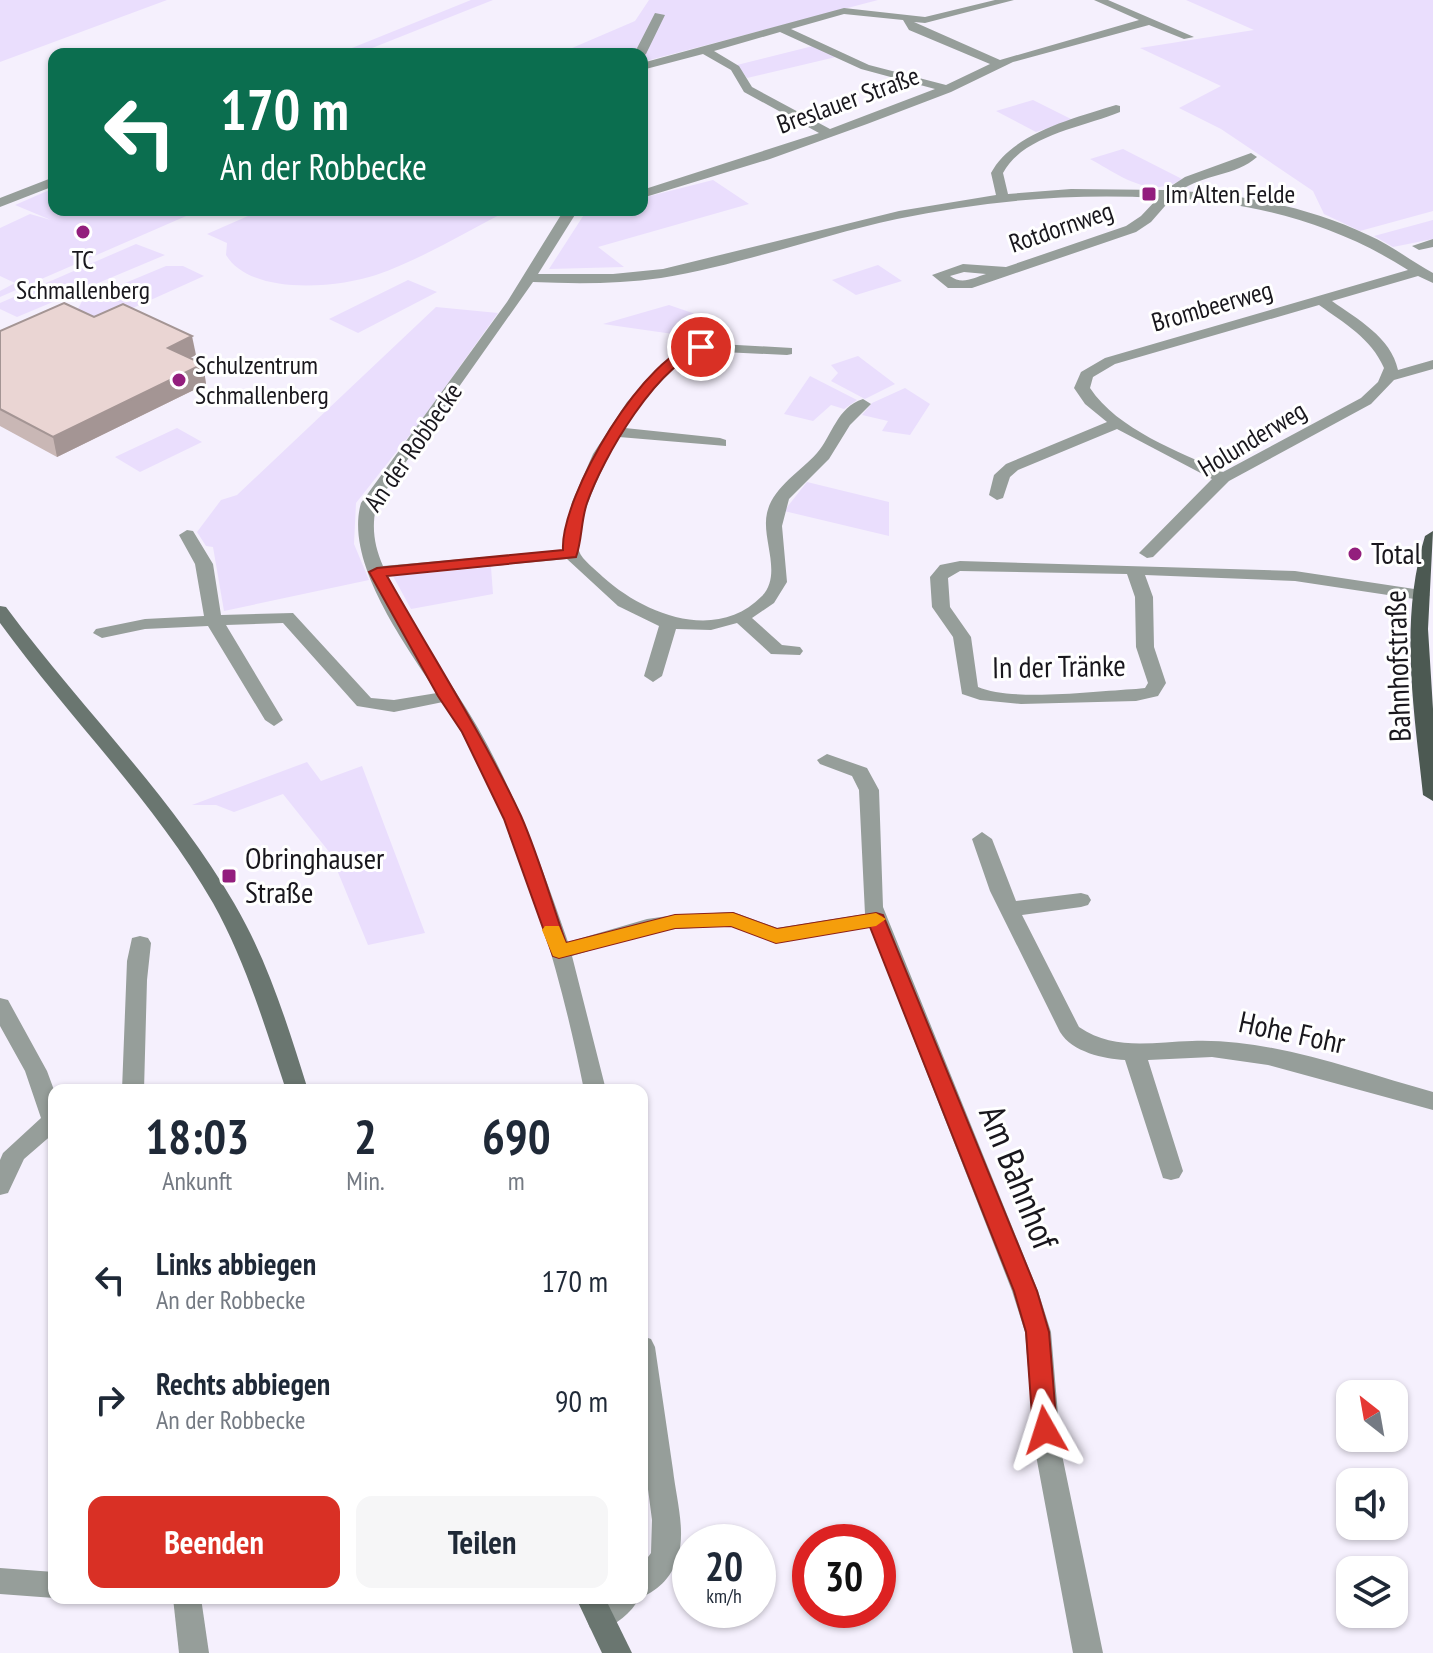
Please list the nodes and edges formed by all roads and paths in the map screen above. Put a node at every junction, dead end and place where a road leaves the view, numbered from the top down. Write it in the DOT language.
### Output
graph roads {
  1 [pos="1009,0"];
  2 [pos="1099,0"];
  3 [pos="659,15"];
  4 [pos="909,19"];
  5 [pos="1149,21"];
  6 [pos="780,28"];
  7 [pos="1188,37"];
  8 [pos="643,48"];
  9 [pos="707,51"];
  10 [pos="999,64"];
  11 [pos="648,66"];
  12 [pos="947,89"];
  13 [pos="1116,109"];
  14 [pos="829,133"];
  15 [pos="1251,157"];
  16 [pos="48,183"];
  17 [pos="648,192"];
  18 [pos="1165,195"];
  19 [pos="1003,197"];
  20 [pos="0,203"];
  21 [pos="567,216"];
  22 [pos="1005,271"];
  23 [pos="1426,275"];
  24 [pos="530,278"];
  25 [pos="1320,299"];
  26 [pos="787,351"];
  27 [pos="1433,364"];
  28 [pos="1389,377"];
  29 [pos="863,404"];
  30 [pos="1118,423"];
  31 [pos="614,432"];
  32 [pos="720,443"];
  33 [pos="1223,478"];
  34 [pos="997,495"];
  35 [pos="187,535"];
  36 [pos="1433,536"];
  37 [pos="1147,553"];
  38 [pos="571,554"];
  39 [pos="1134,570"];
  40 [pos="377,572"];
  41 [pos="1421,595"];
  42 [pos="0,611"];
  43 [pos="740,616"];
  44 [pos="213,619"];
  45 [pos="669,623"];
  46 [pos="102,633"];
  47 [pos="794,651"];
  48 [pos="653,676"];
  49 [pos="446,696"];
  50 [pos="274,720"];
  51 [pos="827,760"];
  52 [pos="1433,795"];
  53 [pos="982,839"];
  54 [pos="1081,900"];
  55 [pos="1012,909"];
  56 [pos="876,919"];
  57 [pos="140,943"];
  58 [pos="559,952"];
  59 [pos="0,1006"];
  60 [pos="1134,1051"];
  61 [pos="134,1084"];
  62 [pos="295,1084"];
  63 [pos="594,1084"];
  64 [pos="1433,1101"];
  65 [pos="48,1105"];
  66 [pos="48,1127"];
  67 [pos="1171,1171"];
  68 [pos="0,1186"];
  69 [pos="648,1390"];
  70 [pos="648,1578"];
  71 [pos="0,1581"];
  72 [pos="48,1585"];
  73 [pos="188,1604"];
  74 [pos="595,1608"];
  75 [pos="194,1653"];
  76 [pos="617,1653"];
  77 [pos="1088,1653"];
  1 -- 4 [label="street"];
  2 -- 5 [label="street"];
  3 -- 8 [label="street"];
  4 -- 6 [label="street"];
  4 -- 10 [label="street"];
  5 -- 7 [label="street"];
  5 -- 10 [label="street"];
  6 -- 9 [label="street"];
  6 -- 12 [label="street, Breslauer Straße"];
  9 -- 11 [label="street"];
  9 -- 14 [label="street"];
  10 -- 12 [label="street"];
  12 -- 14 [label="street, Breslauer Straße"];
  13 -- 19 [label="street"];
  14 -- 17 [label="street, Breslauer Straße"];
  15 -- 18 [label="street"];
  16 -- 20 [label="street"];
  18 -- 19 [label="street"];
  18 -- 22 [label="street, Rotdornweg"];
  18 -- 23 [label="street"];
  19 -- 24 [label="street"];
  21 -- 24 [label="street, An der Robbecke"];
  23 -- 25 [label="street, Brombeerweg"];
  24 -- 40 [label="street, An der Robbecke"];
  25 -- 28 [label="street"];
  25 -- 30 [label="street, Brombeerweg"];
  26 -- 31 [label="street"];
  27 -- 28 [label="street, Holunderweg"];
  28 -- 33 [label="street, Holunderweg"];
  29 -- 43 [label="street"];
  30 -- 33 [label="street, Brombeerweg"];
  30 -- 34 [label="street"];
  31 -- 32 [label="street"];
  31 -- 38 [label="street"];
  33 -- 37 [label="street, Holunderweg"];
  35 -- 44 [label="street"];
  36 -- 41 [label="main road, Bahnhofstraße"];
  38 -- 40 [label="street"];
  38 -- 45 [label="street"];
  39 -- 39 [label="street, In der Tränke"];
  39 -- 41 [label="street, In der Tränke"];
  40 -- 49 [label="street, An der Robbecke"];
  41 -- 52 [label="main road, Bahnhofstraße"];
  42 -- 62 [label="street"];
  43 -- 45 [label="street"];
  43 -- 47 [label="street"];
  44 -- 46 [label="street"];
  44 -- 49 [label="street"];
  44 -- 50 [label="street"];
  45 -- 48 [label="street"];
  49 -- 58 [label="street, An der Robbecke"];
  51 -- 56 [label="street, Am Bahnhof"];
  53 -- 55 [label="street, Hohe Fohr"];
  54 -- 55 [label="street"];
  55 -- 60 [label="street, Hohe Fohr"];
  56 -- 58 [label="street"];
  56 -- 77 [label="street, Am Bahnhof"];
  57 -- 61 [label="street"];
  58 -- 63 [label="street, An der Robbecke"];
  59 -- 65 [label="street"];
  60 -- 64 [label="street, Hohe Fohr"];
  60 -- 67 [label="street"];
  66 -- 68 [label="street"];
  69 -- 70 [label="street"];
  71 -- 72 [label="street"];
  73 -- 75 [label="street"];
  74 -- 76 [label="street"];
}
